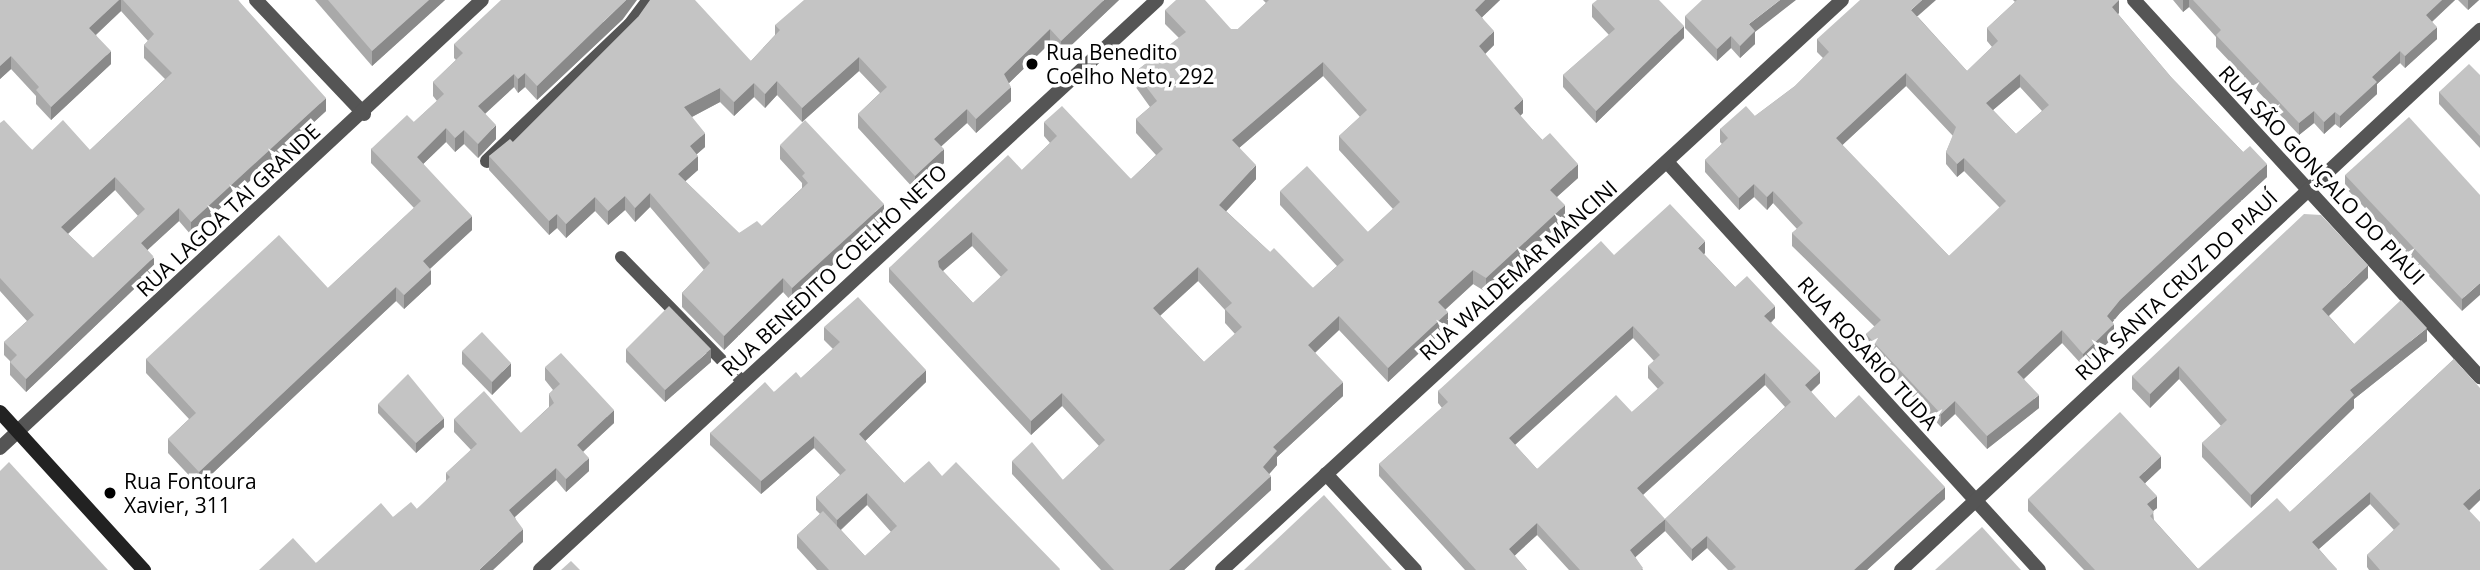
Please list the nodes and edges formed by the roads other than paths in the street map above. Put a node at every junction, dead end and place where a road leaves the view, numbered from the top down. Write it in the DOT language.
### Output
graph roads {
  1 [pos="256,0"];
  2 [pos="482,0"];
  3 [pos="649,0"];
  4 [pos="1157,0"];
  5 [pos="1842,0"];
  6 [pos="2134,0"];
  7 [pos="2480,30"];
  8 [pos="364,114"];
  9 [pos="487,161"];
  10 [pos="1667,162"];
  11 [pos="2307,191"];
  12 [pos="621,257"];
  13 [pos="2480,377"];
  14 [pos="743,382"];
  15 [pos="0,412"];
  16 [pos="18,431"];
  17 [pos="0,448"];
  18 [pos="1326,474"];
  19 [pos="1975,502"];
  20 [pos="144,570"];
  21 [pos="540,570"];
  22 [pos="1222,570"];
  23 [pos="1415,570"];
  24 [pos="1901,570"];
  25 [pos="2039,570"];
  1 -- 8 [label="street"];
  2 -- 8 [label="street, RUA LAGOA TAI GRANDE"];
  3 -- 9 [label="street"];
  4 -- 14 [label="street, RUA BENEDITO COELHO NETO"];
  5 -- 10 [label="street, RUA WALDEMAR MANCINI"];
  6 -- 11 [label="street, RUA SÃO GONÇALO DO PIAUI"];
  7 -- 11 [label="street, RUA SANTA CRUZ DO PIAUÍ"];
  8 -- 16 [label="street, RUA LAGOA TAI GRANDE"];
  10 -- 18 [label="street, RUA WALDEMAR MANCINI"];
  10 -- 19 [label="street, RUA ROSARIO TUDA"];
  11 -- 13 [label="street, RUA SÃO GONÇALO DO PIAUI"];
  11 -- 19 [label="street, RUA SANTA CRUZ DO PIAUÍ"];
  12 -- 14 [label="lane"];
  14 -- 21 [label="street, RUA BENEDITO COELHO NETO"];
  15 -- 16 [label="main road"];
  16 -- 17 [label="street, RUA LAGOA TAI GRANDE"];
  16 -- 20 [label="main road"];
  18 -- 22 [label="street, RUA WALDEMAR MANCINI"];
  18 -- 23 [label="street"];
  19 -- 24 [label="street, RUA SANTA CRUZ DO PIAUÍ"];
  19 -- 25 [label="street, RUA ROSARIO TUDA"];
}
